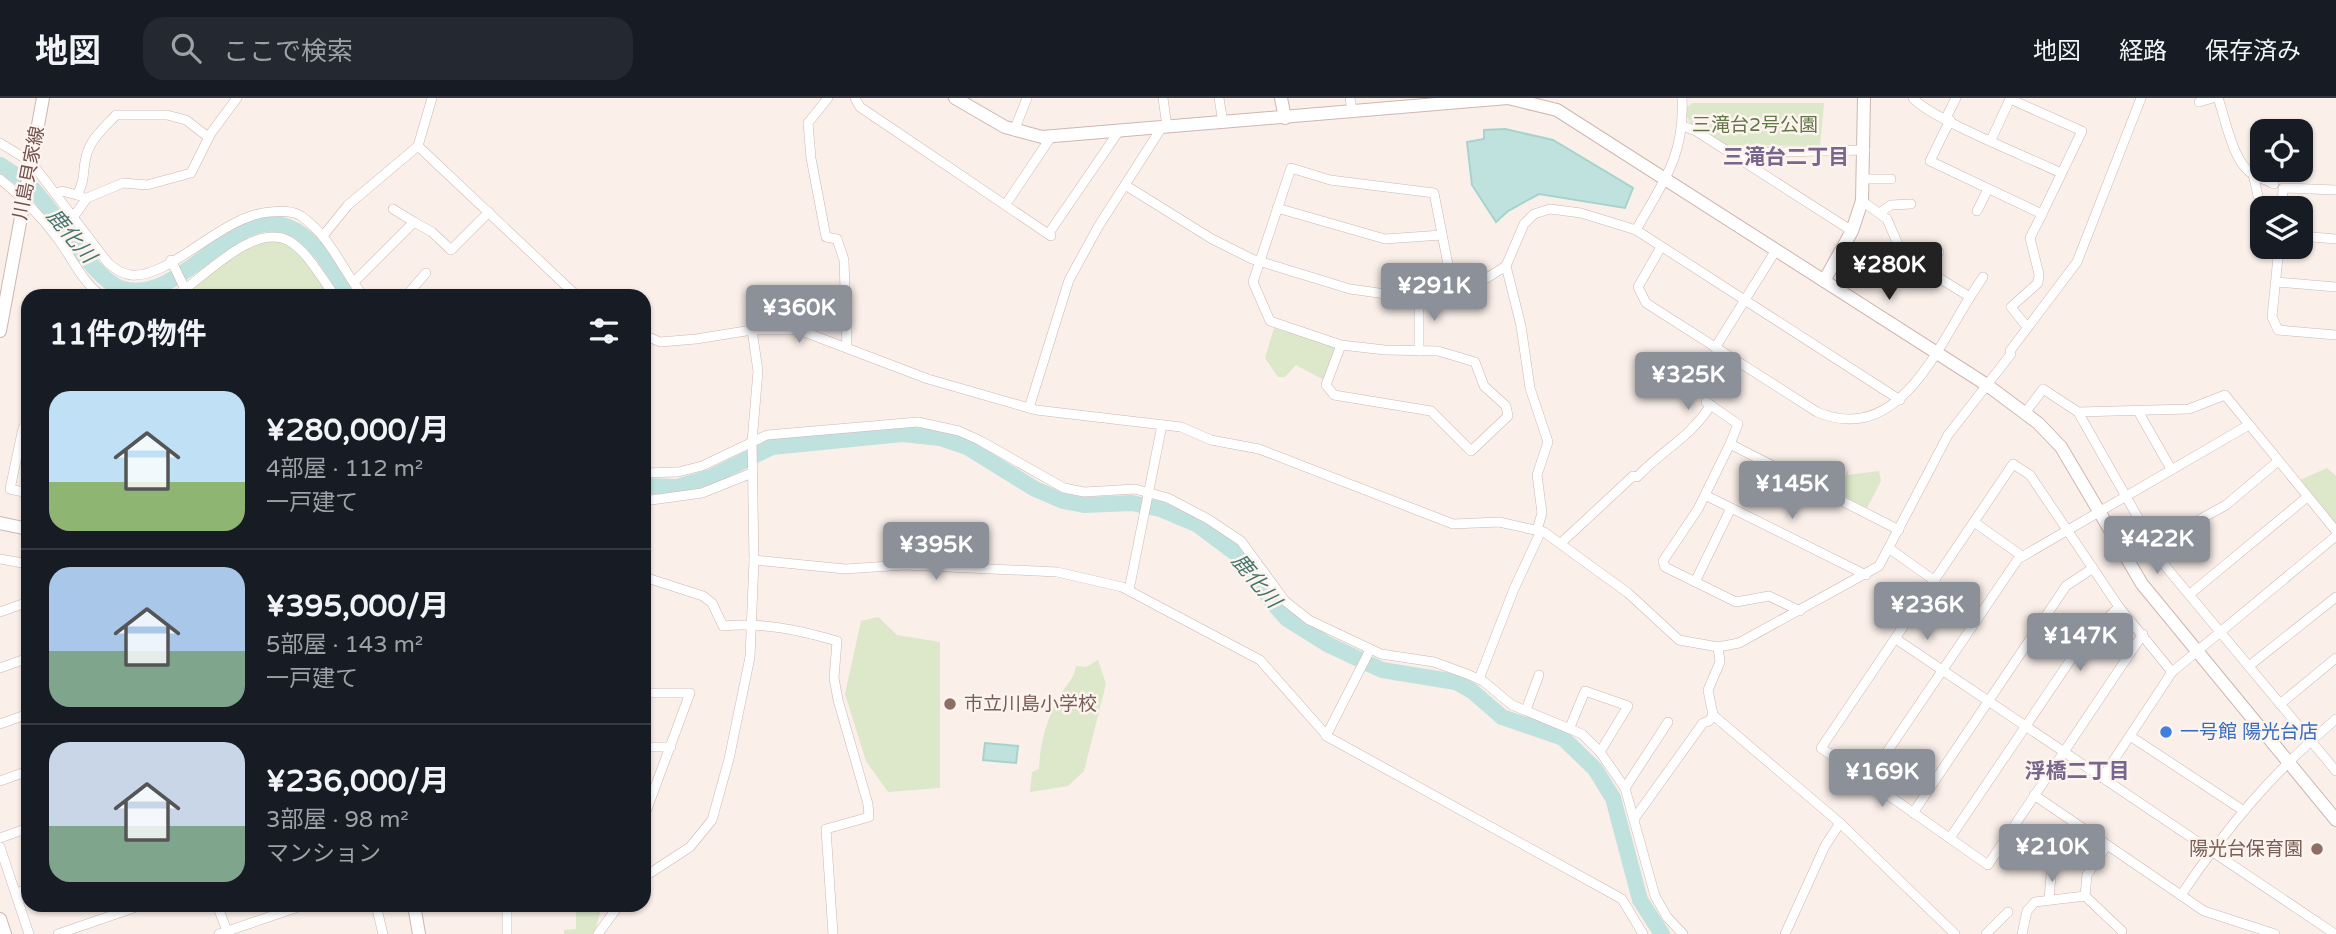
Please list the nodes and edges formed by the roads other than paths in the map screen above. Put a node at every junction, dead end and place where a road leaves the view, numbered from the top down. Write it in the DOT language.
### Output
graph roads {
  1 [pos="43,98"];
  2 [pos="237,98"];
  3 [pos="432,98"];
  4 [pos="828,98"];
  5 [pos="855,98"];
  6 [pos="955,98"];
  7 [pos="1027,98"];
  8 [pos="1163,98"];
  9 [pos="1219,98"];
  10 [pos="1281,98"];
  11 [pos="1563,98"];
  12 [pos="1682,98"];
  13 [pos="1864,98"];
  14 [pos="1913,98"];
  15 [pos="1956,98"];
  16 [pos="2011,98"];
  17 [pos="2141,98"];
  18 [pos="2215,98"];
  19 [pos="1478,99"];
  20 [pos="2199,102"];
  21 [pos="1351,105"];
  22 [pos="1557,110"];
  23 [pos="1285,118"];
  24 [pos="1948,119"];
  25 [pos="1223,123"];
  26 [pos="1165,127"];
  27 [pos="1684,127"];
  28 [pos="1014,131"];
  29 [pos="1119,131"];
  30 [pos="208,137"];
  31 [pos="1051,137"];
  32 [pos="1991,140"];
  33 [pos="0,143"];
  34 [pos="418,146"];
  35 [pos="1865,149"];
  36 [pos="1730,153"];
  37 [pos="31,162"];
  38 [pos="2250,170"];
  39 [pos="2061,173"];
  40 [pos="1665,178"];
  41 [pos="0,179"];
  42 [pos="1864,179"];
  43 [pos="1891,179"];
  44 [pos="2255,182"];
  45 [pos="2270,182"];
  46 [pos="2274,184"];
  47 [pos="1125,185"];
  48 [pos="1988,189"];
  49 [pos="2336,190"];
  50 [pos="56,194"];
  51 [pos="82,196"];
  52 [pos="2258,196"];
  53 [pos="2283,196"];
  54 [pos="24,199"];
  55 [pos="1862,201"];
  56 [pos="1006,204"];
  57 [pos="1911,204"];
  58 [pos="1277,208"];
  59 [pos="393,209"];
  60 [pos="1977,211"];
  61 [pos="489,212"];
  62 [pos="1881,212"];
  63 [pos="2042,214"];
  64 [pos="74,216"];
  65 [pos="414,222"];
  66 [pos="1636,230"];
  67 [pos="1852,231"];
  68 [pos="1442,235"];
  69 [pos="323,236"];
  70 [pos="2313,237"];
  71 [pos="2336,239"];
  72 [pos="1661,247"];
  73 [pos="1776,250"];
  74 [pos="1939,252"];
  75 [pos="2278,259"];
  76 [pos="1261,261"];
  77 [pos="172,263"];
  78 [pos="1506,265"];
  79 [pos="426,272"];
  80 [pos="1927,272"];
  81 [pos="1983,277"];
  82 [pos="1824,281"];
  83 [pos="354,282"];
  84 [pos="2276,282"];
  85 [pos="2336,287"];
  86 [pos="95,289"];
  87 [pos="180,289"];
  88 [pos="185,289"];
  89 [pos="329,289"];
  90 [pos="358,289"];
  91 [pos="412,289"];
  92 [pos="570,289"];
  93 [pos="1453,290"];
  94 [pos="1419,295"];
  95 [pos="1970,298"];
  96 [pos="1744,300"];
  97 [pos="2027,327"];
  98 [pos="752,330"];
  99 [pos="0,331"];
  100 [pos="2336,335"];
  101 [pos="651,338"];
  102 [pos="1341,345"];
  103 [pos="848,348"];
  104 [pos="1715,348"];
  105 [pos="1419,351"];
  106 [pos="1935,352"];
  107 [pos="1987,385"];
  108 [pos="1900,400"];
  109 [pos="1029,408"];
  110 [pos="2138,411"];
  111 [pos="2025,412"];
  112 [pos="2078,412"];
  113 [pos="1162,425"];
  114 [pos="2247,426"];
  115 [pos="21,437"];
  116 [pos="752,444"];
  117 [pos="1730,444"];
  118 [pos="2277,462"];
  119 [pos="2171,469"];
  120 [pos="752,471"];
  121 [pos="651,473"];
  122 [pos="21,491"];
  123 [pos="1149,491"];
  124 [pos="1705,495"];
  125 [pos="2125,496"];
  126 [pos="2306,498"];
  127 [pos="651,500"];
  128 [pos="1731,508"];
  129 [pos="2099,511"];
  130 [pos="1974,522"];
  131 [pos="0,523"];
  132 [pos="21,527"];
  133 [pos="1899,530"];
  134 [pos="2067,530"];
  135 [pos="1539,531"];
  136 [pos="2336,533"];
  137 [pos="1561,543"];
  138 [pos="2153,545"];
  139 [pos="1889,549"];
  140 [pos="2022,556"];
  141 [pos="0,559"];
  142 [pos="754,560"];
  143 [pos="21,563"];
  144 [pos="2093,568"];
  145 [pos="1866,575"];
  146 [pos="651,579"];
  147 [pos="1935,581"];
  148 [pos="1695,582"];
  149 [pos="1129,590"];
  150 [pos="2190,594"];
  151 [pos="2336,597"];
  152 [pos="21,604"];
  153 [pos="2119,607"];
  154 [pos="1800,611"];
  155 [pos="0,612"];
  156 [pos="751,623"];
  157 [pos="2221,632"];
  158 [pos="2143,634"];
  159 [pos="1896,639"];
  160 [pos="1718,647"];
  161 [pos="1370,651"];
  162 [pos="2197,652"];
  163 [pos="2336,658"];
  164 [pos="21,660"];
  165 [pos="2249,666"];
  166 [pos="0,668"];
  167 [pos="1942,670"];
  168 [pos="2172,672"];
  169 [pos="1539,675"];
  170 [pos="1479,679"];
  171 [pos="651,693"];
  172 [pos="1989,702"];
  173 [pos="2280,704"];
  174 [pos="1526,710"];
  175 [pos="1713,715"];
  176 [pos="21,717"];
  177 [pos="2336,719"];
  178 [pos="1668,722"];
  179 [pos="0,724"];
  180 [pos="2026,726"];
  181 [pos="1570,727"];
  182 [pos="1326,736"];
  183 [pos="2130,736"];
  184 [pos="2311,741"];
  185 [pos="651,747"];
  186 [pos="671,747"];
  187 [pos="1600,752"];
  188 [pos="2064,752"];
  189 [pos="2287,761"];
  190 [pos="2336,771"];
  191 [pos="21,773"];
  192 [pos="2102,778"];
  193 [pos="0,780"];
  194 [pos="1868,780"];
  195 [pos="1625,788"];
  196 [pos="651,793"];
  197 [pos="2034,795"];
  198 [pos="2244,811"];
  199 [pos="1913,813"];
  200 [pos="1634,819"];
  201 [pos="2336,820"];
  202 [pos="1840,823"];
  203 [pos="21,830"];
  204 [pos="0,838"];
  205 [pos="1950,838"];
  206 [pos="2107,845"];
  207 [pos="0,847"];
  208 [pos="2210,852"];
  209 [pos="651,872"];
  210 [pos="2051,875"];
  211 [pos="21,891"];
  212 [pos="16,893"];
  213 [pos="2181,895"];
  214 [pos="2085,896"];
  215 [pos="2049,899"];
  216 [pos="21,909"];
  217 [pos="22,912"];
  218 [pos="122,912"];
  219 [pos="218,912"];
  220 [pos="284,912"];
  221 [pos="378,912"];
  222 [pos="415,912"];
  223 [pos="507,912"];
  224 [pos="614,912"];
  225 [pos="2008,912"];
  226 [pos="0,919"];
  227 [pos="2122,931"];
  228 [pos="2333,932"];
  229 [pos="223,933"];
  230 [pos="5,934"];
  231 [pos="29,934"];
  232 [pos="58,934"];
  233 [pos="383,934"];
  234 [pos="419,934"];
  235 [pos="507,934"];
  236 [pos="598,934"];
  237 [pos="833,934"];
  238 [pos="1643,934"];
  239 [pos="1683,934"];
  240 [pos="1785,934"];
  241 [pos="1955,934"];
  242 [pos="1986,934"];
  243 [pos="2022,934"];
  244 [pos="2275,934"];
  1 -- 37 [label="street, 川島貝家線"];
  2 -- 30 [label="street"];
  3 -- 34 [label="street"];
  4 -- 103 [label="street"];
  5 -- 56 [label="street"];
  6 -- 28 [label="street"];
  7 -- 28 [label="street"];
  8 -- 26 [label="street"];
  9 -- 25 [label="street"];
  10 -- 23 [label="street"];
  11 -- 22 [label="street"];
  12 -- 27 [label="street"];
  13 -- 35 [label="street"];
  14 -- 24 [label="street"];
  15 -- 24 [label="street"];
  16 -- 32 [label="street"];
  16 -- 39 [label="street"];
  17 -- 97 [label="street"];
  18 -- 20 [label="street"];
  18 -- 38 [label="street"];
  19 -- 21 [label="street"];
  19 -- 22 [label="street"];
  21 -- 23 [label="street"];
  22 -- 40 [label="street"];
  23 -- 25 [label="street"];
  24 -- 32 [label="street"];
  24 -- 48 [label="street"];
  25 -- 26 [label="street"];
  26 -- 29 [label="street"];
  26 -- 47 [label="street"];
  27 -- 36 [label="street"];
  27 -- 40 [label="street"];
  28 -- 31 [label="street"];
  29 -- 31 [label="street"];
  29 -- 56 [label="street"];
  30 -- 51 [label="street"];
  30 -- 51 [label="street"];
  31 -- 56 [label="street"];
  32 -- 39 [label="street"];
  33 -- 37 [label="street"];
  34 -- 61 [label="street"];
  34 -- 69 [label="street"];
  35 -- 36 [label="street"];
  35 -- 42 [label="street"];
  36 -- 67 [label="street"];
  37 -- 50 [label="street"];
  37 -- 54 [label="street, 川島貝家線"];
  39 -- 63 [label="street"];
  40 -- 66 [label="street"];
  40 -- 73 [label="street"];
  41 -- 54 [label="street"];
  42 -- 43 [label="street"];
  42 -- 55 [label="street"];
  44 -- 52 [label="street"];
  45 -- 46 [label="street"];
  47 -- 76 [label="street"];
  47 -- 109 [label="street"];
  48 -- 60 [label="street"];
  48 -- 63 [label="street"];
  49 -- 53 [label="street"];
  50 -- 51 [label="street"];
  50 -- 64 [label="street"];
  51 -- 64 [label="street"];
  54 -- 86 [label="street"];
  54 -- 99 [label="street, 川島貝家線"];
  55 -- 62 [label="street"];
  55 -- 67 [label="street"];
  57 -- 62 [label="street"];
  58 -- 68 [label="street"];
  58 -- 68 [label="street"];
  58 -- 76 [label="street"];
  59 -- 65 [label="street"];
  61 -- 65 [label="street"];
  61 -- 92 [label="street"];
  62 -- 80 [label="street"];
  63 -- 97 [label="street"];
  64 -- 77 [label="street"];
  65 -- 83 [label="street"];
  66 -- 72 [label="street"];
  66 -- 78 [label="street"];
  67 -- 82 [label="street"];
  68 -- 93 [label="street"];
  69 -- 77 [label="street"];
  69 -- 83 [label="street"];
  70 -- 71 [label="street"];
  72 -- 96 [label="street"];
  72 -- 104 [label="street"];
  73 -- 82 [label="street"];
  73 -- 96 [label="street"];
  74 -- 80 [label="street"];
  75 -- 84 [label="street"];
  76 -- 94 [label="street"];
  76 -- 102 [label="street"];
  77 -- 87 [label="street"];
  78 -- 93 [label="street"];
  78 -- 135 [label="street"];
  79 -- 91 [label="street"];
  80 -- 95 [label="street"];
  81 -- 95 [label="street"];
  82 -- 106 [label="street"];
  83 -- 90 [label="street"];
  84 -- 85 [label="street"];
  84 -- 100 [label="street"];
  88 -- 89 [label="street"];
  93 -- 94 [label="street"];
  94 -- 105 [label="street"];
  95 -- 106 [label="street"];
  96 -- 104 [label="street"];
  96 -- 108 [label="street"];
  97 -- 107 [label="street"];
  98 -- 101 [label="street"];
  98 -- 103 [label="street"];
  98 -- 116 [label="street"];
  102 -- 105 [label="street"];
  102 -- 105 [label="street"];
  103 -- 109 [label="street"];
  104 -- 108 [label="street"];
  106 -- 107 [label="street"];
  106 -- 108 [label="street"];
  107 -- 111 [label="street"];
  107 -- 133 [label="street"];
  109 -- 113 [label="street"];
  110 -- 112 [label="street"];
  110 -- 114 [label="street"];
  110 -- 119 [label="street"];
  111 -- 112 [label="street"];
  111 -- 129 [label="street"];
  112 -- 125 [label="street"];
  113 -- 123 [label="street"];
  113 -- 135 [label="street"];
  114 -- 118 [label="street"];
  114 -- 119 [label="street"];
  115 -- 122 [label="street"];
  116 -- 120 [label="street"];
  116 -- 121 [label="street"];
  116 -- 123 [label="street"];
  117 -- 124 [label="street"];
  117 -- 133 [label="street"];
  117 -- 137 [label="street"];
  118 -- 126 [label="street"];
  118 -- 138 [label="street"];
  119 -- 125 [label="street"];
  120 -- 127 [label="street"];
  120 -- 142 [label="street"];
  123 -- 149 [label="street"];
  123 -- 161 [label="street"];
  124 -- 128 [label="street"];
  124 -- 148 [label="street"];
  125 -- 129 [label="street"];
  125 -- 138 [label="street"];
  126 -- 136 [label="street"];
  126 -- 150 [label="street"];
  128 -- 145 [label="street"];
  128 -- 148 [label="street"];
  129 -- 134 [label="street"];
  129 -- 162 [label="street"];
  130 -- 134 [label="street"];
  130 -- 140 [label="street"];
  130 -- 147 [label="street"];
  131 -- 132 [label="street"];
  133 -- 139 [label="street"];
  134 -- 140 [label="street"];
  134 -- 144 [label="street"];
  135 -- 137 [label="street"];
  135 -- 170 [label="street"];
  136 -- 157 [label="street"];
  137 -- 160 [label="street"];
  138 -- 150 [label="street"];
  139 -- 145 [label="street"];
  139 -- 147 [label="street"];
  140 -- 167 [label="street"];
  141 -- 143 [label="street"];
  142 -- 149 [label="street"];
  142 -- 156 [label="street"];
  144 -- 153 [label="street"];
  144 -- 172 [label="street"];
  145 -- 154 [label="street"];
  146 -- 156 [label="street"];
  147 -- 159 [label="street"];
  148 -- 154 [label="street"];
  149 -- 182 [label="street"];
  150 -- 157 [label="street"];
  151 -- 165 [label="street"];
  152 -- 155 [label="street"];
  153 -- 158 [label="street"];
  153 -- 180 [label="street"];
  154 -- 160 [label="street"];
  156 -- 209 [label="street"];
  156 -- 237 [label="street"];
  157 -- 162 [label="street"];
  157 -- 165 [label="street"];
  158 -- 168 [label="street"];
  158 -- 188 [label="street"];
  159 -- 167 [label="street"];
  159 -- 194 [label="street"];
  160 -- 175 [label="street"];
  161 -- 170 [label="street"];
  161 -- 182 [label="street"];
  162 -- 168 [label="street"];
  162 -- 189 [label="street"];
  163 -- 173 [label="street"];
  164 -- 166 [label="street"];
  165 -- 173 [label="street"];
  167 -- 172 [label="street"];
  167 -- 194 [label="street"];
  168 -- 183 [label="street"];
  169 -- 174 [label="street"];
  170 -- 174 [label="street"];
  171 -- 186 [label="street"];
  172 -- 180 [label="street"];
  172 -- 199 [label="street"];
  173 -- 184 [label="street"];
  174 -- 181 [label="street"];
  175 -- 200 [label="street"];
  175 -- 202 [label="street"];
  176 -- 179 [label="street"];
  177 -- 184 [label="street"];
  178 -- 195 [label="street"];
  180 -- 188 [label="street"];
  180 -- 205 [label="street"];
  181 -- 187 [label="street"];
  181 -- 187 [label="street"];
  182 -- 238 [label="street"];
  183 -- 192 [label="street"];
  183 -- 198 [label="street"];
  184 -- 189 [label="street"];
  184 -- 190 [label="street"];
  185 -- 186 [label="street"];
  186 -- 196 [label="street"];
  187 -- 195 [label="street"];
  188 -- 192 [label="street"];
  188 -- 197 [label="street"];
  189 -- 198 [label="street"];
  189 -- 201 [label="street"];
  191 -- 193 [label="street"];
  192 -- 208 [label="street"];
  194 -- 199 [label="street"];
  195 -- 200 [label="street"];
  197 -- 205 [label="street"];
  197 -- 206 [label="street"];
  198 -- 208 [label="street"];
  199 -- 205 [label="street"];
  200 -- 239 [label="street"];
  202 -- 240 [label="street"];
  202 -- 241 [label="street"];
  203 -- 204 [label="street"];
  206 -- 213 [label="street"];
  206 -- 214 [label="street"];
  207 -- 212 [label="street"];
  208 -- 213 [label="street"];
  208 -- 228 [label="street"];
  210 -- 215 [label="street"];
  211 -- 212 [label="street"];
  212 -- 216 [label="street"];
  213 -- 244 [label="street"];
  214 -- 215 [label="street"];
  214 -- 227 [label="street"];
  215 -- 243 [label="street"];
  217 -- 231 [label="street"];
  218 -- 232 [label="street"];
  219 -- 229 [label="street"];
  220 -- 229 [label="street"];
  221 -- 233 [label="street"];
  222 -- 234 [label="street"];
  223 -- 235 [label="street"];
  224 -- 236 [label="street"];
  225 -- 242 [label="street"];
  226 -- 230 [label="street"];
}
